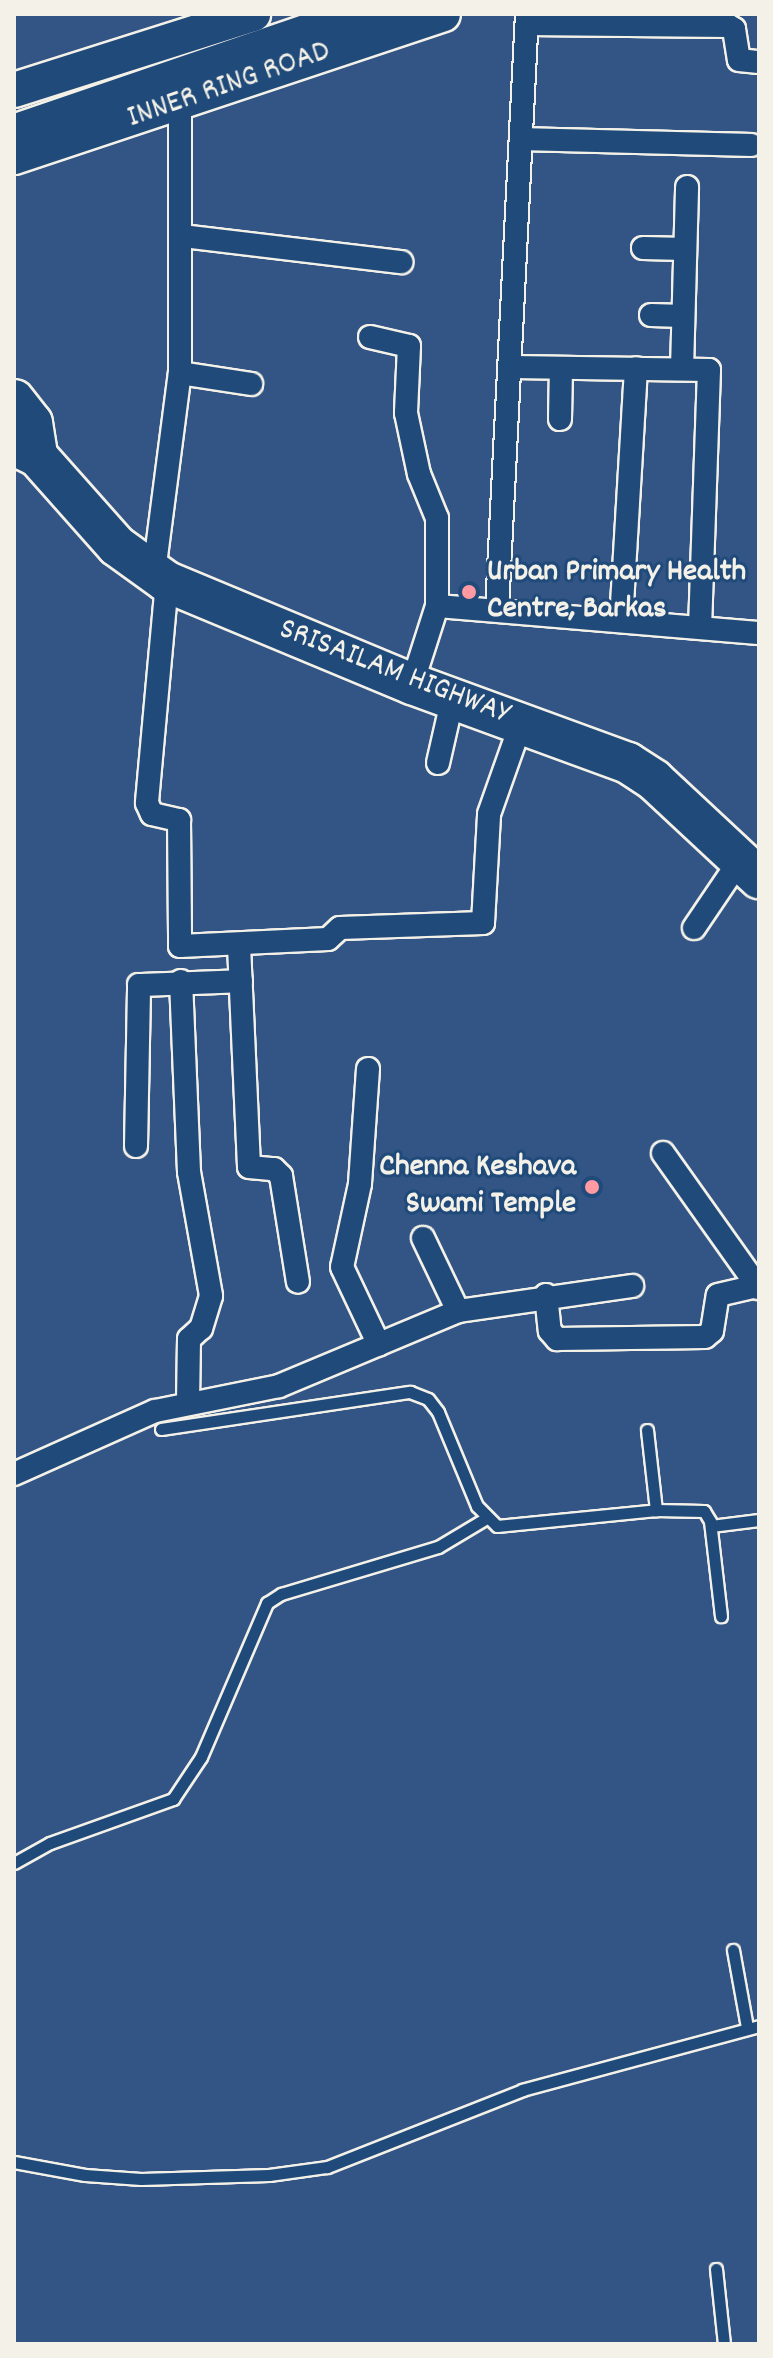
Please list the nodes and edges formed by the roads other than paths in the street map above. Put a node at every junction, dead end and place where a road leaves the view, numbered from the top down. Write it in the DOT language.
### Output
graph roads {
  1 [pos="253,14"];
  2 [pos="307,14"];
  3 [pos="367,14"];
  4 [pos="443,14"];
  5 [pos="527,19"];
  6 [pos="759,62"];
  7 [pos="14,90"];
  8 [pos="180,103"];
  9 [pos="14,113"];
  10 [pos="14,135"];
  11 [pos="521,139"];
  12 [pos="751,145"];
  13 [pos="14,157"];
  14 [pos="687,187"];
  15 [pos="182,236"];
  16 [pos="643,248"];
  17 [pos="685,249"];
  18 [pos="401,262"];
  19 [pos="651,315"];
  20 [pos="683,316"];
  21 [pos="370,337"];
  22 [pos="513,367"];
  23 [pos="561,368"];
  24 [pos="636,368"];
  25 [pos="682,369"];
  26 [pos="180,373"];
  27 [pos="251,384"];
  28 [pos="14,400"];
  29 [pos="560,419"];
  30 [pos="26,450"];
  31 [pos="160,577"];
  32 [pos="437,606"];
  33 [pos="497,610"];
  34 [pos="621,621"];
  35 [pos="700,627"];
  36 [pos="759,633"];
  37 [pos="412,684"];
  38 [pos="453,697"];
  39 [pos="522,721"];
  40 [pos="438,763"];
  41 [pos="751,868"];
  42 [pos="694,928"];
  43 [pos="239,946"];
  44 [pos="181,981"];
  45 [pos="241,981"];
  46 [pos="368,1069"];
  47 [pos="136,1146"];
  48 [pos="663,1153"];
  49 [pos="423,1238"];
  50 [pos="298,1282"];
  51 [pos="632,1286"];
  52 [pos="758,1287"];
  53 [pos="546,1295"];
  54 [pos="458,1311"];
  55 [pos="379,1345"];
  56 [pos="188,1403"];
  57 [pos="161,1429"];
  58 [pos="647,1430"];
  59 [pos="14,1474"];
  60 [pos="656,1510"];
  61 [pos="485,1519"];
  62 [pos="759,1520"];
  63 [pos="711,1526"];
  64 [pos="721,1616"];
  65 [pos="14,1863"];
  66 [pos="733,1950"];
  67 [pos="753,2026"];
  68 [pos="14,2162"];
  69 [pos="716,2269"];
  70 [pos="724,2344"];
  1 -- 7 [label="main road, INNER RING ROAD"];
  2 -- 9 [label="highway"];
  3 -- 10 [label="highway"];
  4 -- 8 [label="main road, INNER RING ROAD"];
  5 -- 6 [label="street"];
  5 -- 11 [label="street"];
  8 -- 13 [label="main road, INNER RING ROAD"];
  8 -- 15 [label="street"];
  11 -- 12 [label="street"];
  11 -- 22 [label="street"];
  14 -- 17 [label="street"];
  15 -- 18 [label="street"];
  15 -- 26 [label="street"];
  16 -- 17 [label="street"];
  17 -- 20 [label="street"];
  19 -- 20 [label="street"];
  20 -- 25 [label="street"];
  21 -- 32 [label="street"];
  22 -- 23 [label="street"];
  22 -- 33 [label="street"];
  23 -- 24 [label="street"];
  23 -- 29 [label="street"];
  24 -- 25 [label="street"];
  24 -- 34 [label="street"];
  25 -- 35 [label="street"];
  26 -- 27 [label="street"];
  26 -- 31 [label="street"];
  28 -- 30 [label="highway"];
  30 -- 31 [label="highway, SRISAILAM HIGHWAY"];
  31 -- 37 [label="highway, SRISAILAM HIGHWAY"];
  31 -- 43 [label="street"];
  32 -- 33 [label="street"];
  32 -- 37 [label="street"];
  33 -- 34 [label="street"];
  34 -- 35 [label="street"];
  35 -- 36 [label="street"];
  37 -- 38 [label="highway, SRISAILAM HIGHWAY"];
  38 -- 39 [label="highway, SRISAILAM HIGHWAY"];
  38 -- 40 [label="street"];
  39 -- 41 [label="highway, SRISAILAM HIGHWAY"];
  39 -- 43 [label="street"];
  41 -- 42 [label="street"];
  43 -- 45 [label="street"];
  44 -- 45 [label="street"];
  44 -- 47 [label="street"];
  44 -- 56 [label="street"];
  45 -- 50 [label="street"];
  46 -- 55 [label="street"];
  48 -- 52 [label="street"];
  49 -- 54 [label="street"];
  51 -- 53 [label="street"];
  52 -- 53 [label="street"];
  53 -- 54 [label="street"];
  54 -- 55 [label="street"];
  55 -- 56 [label="street"];
  56 -- 59 [label="street"];
  57 -- 61 [label="lane"];
  58 -- 60 [label="lane"];
  60 -- 61 [label="lane"];
  60 -- 63 [label="lane"];
  61 -- 65 [label="lane"];
  62 -- 63 [label="lane"];
  63 -- 64 [label="lane"];
  66 -- 67 [label="lane"];
  67 -- 68 [label="lane"];
  69 -- 70 [label="lane"];
}
